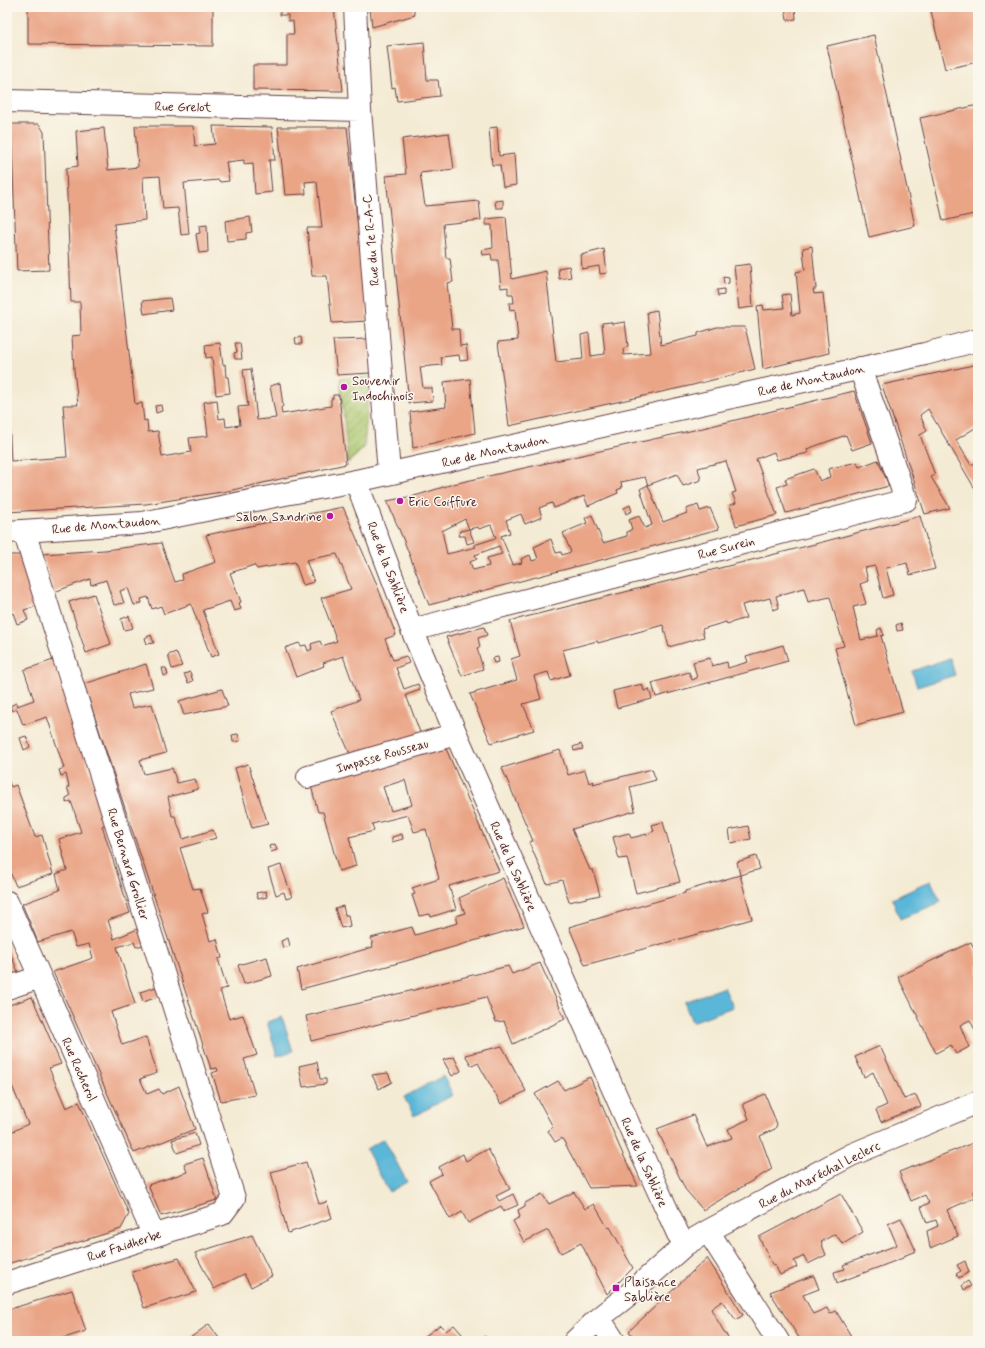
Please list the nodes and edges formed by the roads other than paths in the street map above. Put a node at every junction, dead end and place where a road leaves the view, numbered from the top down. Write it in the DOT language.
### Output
graph roads {
  1 [pos="355,7"];
  2 [pos="7,101"];
  3 [pos="360,110"];
  4 [pos="978,340"];
  5 [pos="860,368"];
  6 [pos="390,473"];
  7 [pos="356,481"];
  8 [pos="16,531"];
  9 [pos="412,630"];
  10 [pos="456,734"];
  11 [pos="308,777"];
  12 [pos="7,902"];
  13 [pos="40,977"];
  14 [pos="7,988"];
  15 [pos="978,1102"];
  16 [pos="234,1198"];
  17 [pos="708,1231"];
  18 [pos="154,1236"];
  19 [pos="686,1244"];
  20 [pos="7,1283"];
  21 [pos="599,1318"];
  22 [pos="575,1341"];
  23 [pos="614,1341"];
  24 [pos="778,1341"];
  1 -- 3 [label="street, Rue du 1e R-A-C"];
  2 -- 3 [label="street, Rue Grelot"];
  3 -- 6 [label="street, Rue du 1e R-A-C"];
  4 -- 5 [label="street, Rue de Montaudon"];
  5 -- 6 [label="street, Rue de Montaudon"];
  5 -- 9 [label="street, Rue Surein"];
  6 -- 7 [label="street, Rue de Montaudon"];
  7 -- 8 [label="street, Rue de Montaudon"];
  7 -- 9 [label="street, Rue de la Sablière"];
  8 -- 16 [label="street, Rue Bernard Grollier"];
  9 -- 10 [label="street, Rue de la Sablière"];
  10 -- 11 [label="street, Impasse Rousseau"];
  10 -- 19 [label="street, Rue de la Sablière"];
  12 -- 13 [label="street, Rue Rocherol"];
  13 -- 14 [label="street"];
  13 -- 18 [label="street, Rue Rocherol"];
  15 -- 17 [label="street, Rue du Maréchal Leclerc"];
  16 -- 18 [label="street, Rue Faidherbe"];
  17 -- 19 [label="street, Rue du Maréchal Leclerc"];
  17 -- 24 [label="street"];
  18 -- 20 [label="street, Rue Faidherbe"];
  19 -- 21 [label="street, Rue du Maréchal Leclerc"];
  21 -- 22 [label="street, Rue du Maréchal Leclerc"];
  21 -- 23 [label="street"];
}
